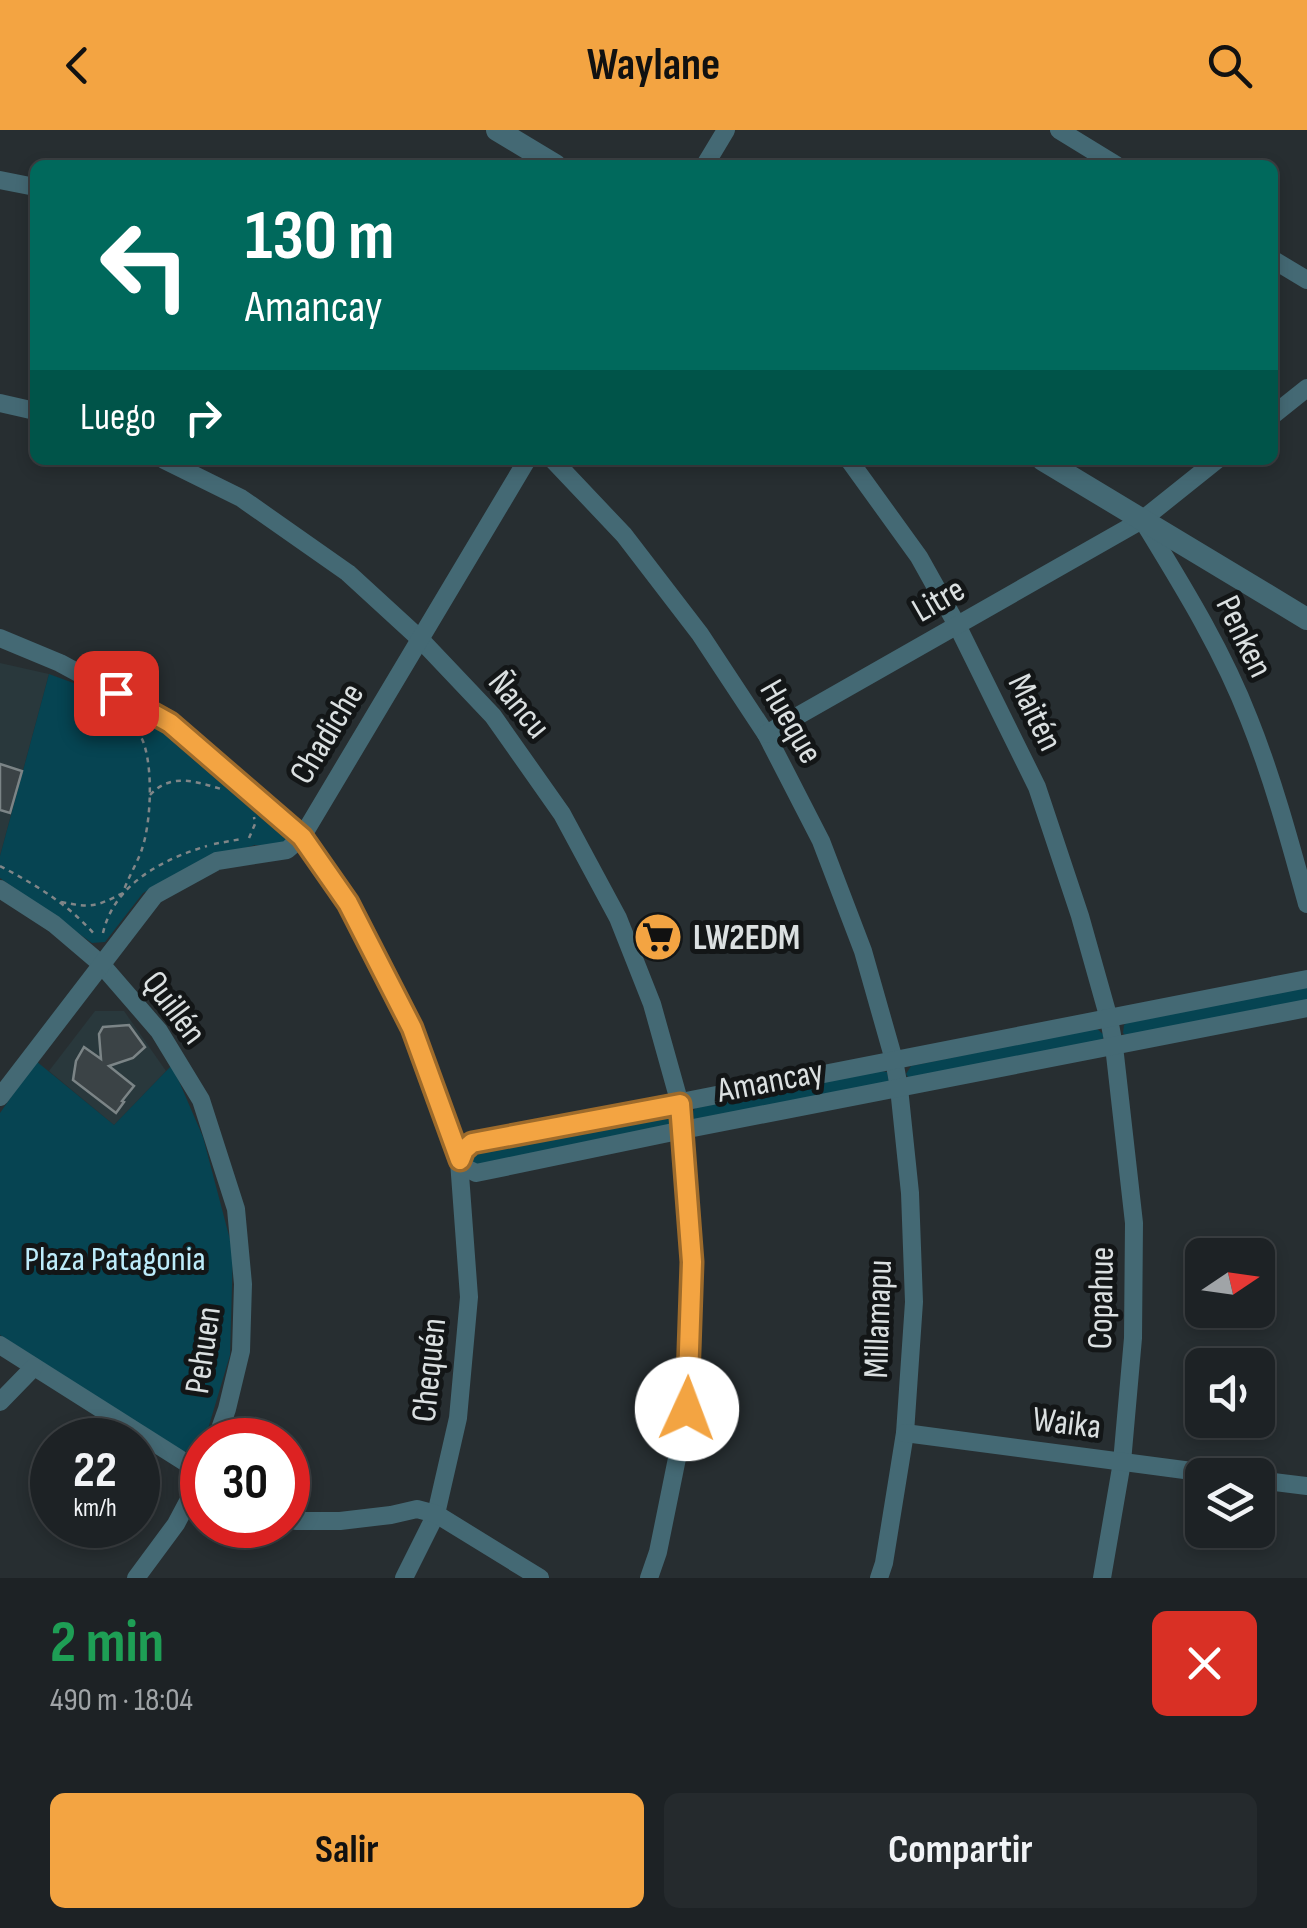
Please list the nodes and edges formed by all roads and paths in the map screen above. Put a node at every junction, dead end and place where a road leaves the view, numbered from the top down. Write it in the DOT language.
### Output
graph roads {
  1 [pos="497,130"];
  2 [pos="726,130"];
  3 [pos="1058,130"];
  4 [pos="547,160"];
  5 [pos="708,160"];
  6 [pos="1108,160"];
  7 [pos="0,180"];
  8 [pos="30,186"];
  9 [pos="1278,263"];
  10 [pos="1307,280"];
  11 [pos="1307,388"];
  12 [pos="0,403"];
  13 [pos="30,411"];
  14 [pos="1278,411"];
  15 [pos="174,465"];
  16 [pos="524,465"];
  17 [pos="557,465"];
  18 [pos="853,465"];
  19 [pos="1051,465"];
  20 [pos="1211,465"];
  21 [pos="1142,520"];
  22 [pos="1307,619"];
  23 [pos="958,625"];
  24 [pos="0,638"];
  25 [pos="420,639"];
  26 [pos="137,721"];
  27 [pos="766,734"];
  28 [pos="211,779"];
  29 [pos="149,796"];
  30 [pos="262,823"];
  31 [pos="302,837"];
  32 [pos="248,838"];
  33 [pos="0,866"];
  34 [pos="0,889"];
  35 [pos="61,902"];
  36 [pos="1307,904"];
  37 [pos="101,942"];
  38 [pos="101,964"];
  39 [pos="1307,979"];
  40 [pos="1307,1008"];
  41 [pos="1109,1018"];
  42 [pos="1114,1046"];
  43 [pos="894,1060"];
  44 [pos="899,1088"];
  45 [pos="0,1097"];
  46 [pos="680,1104"];
  47 [pos="683,1130"];
  48 [pos="460,1160"];
  49 [pos="236,1209"];
  50 [pos="0,1345"];
  51 [pos="34,1368"];
  52 [pos="0,1402"];
  53 [pos="224,1418"];
  54 [pos="905,1433"];
  55 [pos="180,1460"];
  56 [pos="1122,1462"];
  57 [pos="1185,1470"];
  58 [pos="1275,1482"];
  59 [pos="1307,1486"];
  60 [pos="436,1514"];
  61 [pos="180,1516"];
  62 [pos="310,1520"];
  63 [pos="136,1578"];
  64 [pos="404,1578"];
  65 [pos="540,1578"];
  66 [pos="649,1578"];
  67 [pos="879,1578"];
  68 [pos="1102,1578"];
  1 -- 4 [label="street"];
  2 -- 5 [label="street"];
  3 -- 6 [label="street"];
  7 -- 8 [label="street"];
  9 -- 10 [label="street"];
  11 -- 14 [label="street"];
  12 -- 13 [label="street"];
  15 -- 25 [label="street, Ñancu"];
  16 -- 25 [label="street, Chadiche"];
  17 -- 27 [label="street, Hueque"];
  18 -- 23 [label="street, Maitén"];
  19 -- 21 [label="street"];
  20 -- 21 [label="street, Litre"];
  21 -- 22 [label="street"];
  21 -- 23 [label="street, Litre"];
  21 -- 36 [label="street, Penken"];
  23 -- 27 [label="street, Litre"];
  23 -- 41 [label="street, Maitén"];
  24 -- 31 [label="street, Chequén"];
  25 -- 31 [label="street, Chadiche"];
  25 -- 46 [label="street, Ñancu"];
  26 -- 29 [label="path"];
  27 -- 43 [label="street, Hueque"];
  28 -- 29 [label="path"];
  29 -- 35 [label="path"];
  30 -- 32 [label="path"];
  31 -- 38 [label="street, Chadiche"];
  31 -- 48 [label="street, Chequén"];
  33 -- 35 [label="path"];
  34 -- 38 [label="street, Quillén"];
  35 -- 37 [label="path"];
  38 -- 45 [label="street, Chadiche"];
  38 -- 49 [label="street, Quillén"];
  39 -- 41 [label="street, Amancay"];
  40 -- 42 [label="street, Amancay"];
  41 -- 42 [label="street, Copahue"];
  41 -- 43 [label="street, Amancay"];
  42 -- 44 [label="street, Amancay"];
  42 -- 56 [label="street, Copahue"];
  43 -- 44 [label="street, Millamapu"];
  43 -- 46 [label="street, Amancay"];
  44 -- 47 [label="street, Amancay"];
  44 -- 54 [label="street, Millamapu"];
  46 -- 47 [label="street, Ñancu"];
  46 -- 48 [label="street, Amancay"];
  47 -- 48 [label="street, Amancay"];
  47 -- 66 [label="street, Ñancu"];
  48 -- 60 [label="street, Chequén"];
  49 -- 53 [label="street, Pehuen"];
  50 -- 51 [label="street"];
  51 -- 52 [label="street"];
  51 -- 55 [label="street"];
  54 -- 56 [label="street, Waika"];
  54 -- 67 [label="street, Millamapu"];
  56 -- 57 [label="street, Waika"];
  56 -- 68 [label="street, Copahue"];
  58 -- 59 [label="street"];
  60 -- 62 [label="street"];
  60 -- 64 [label="street, Chequén"];
  60 -- 65 [label="street"];
  61 -- 63 [label="street"];
}
